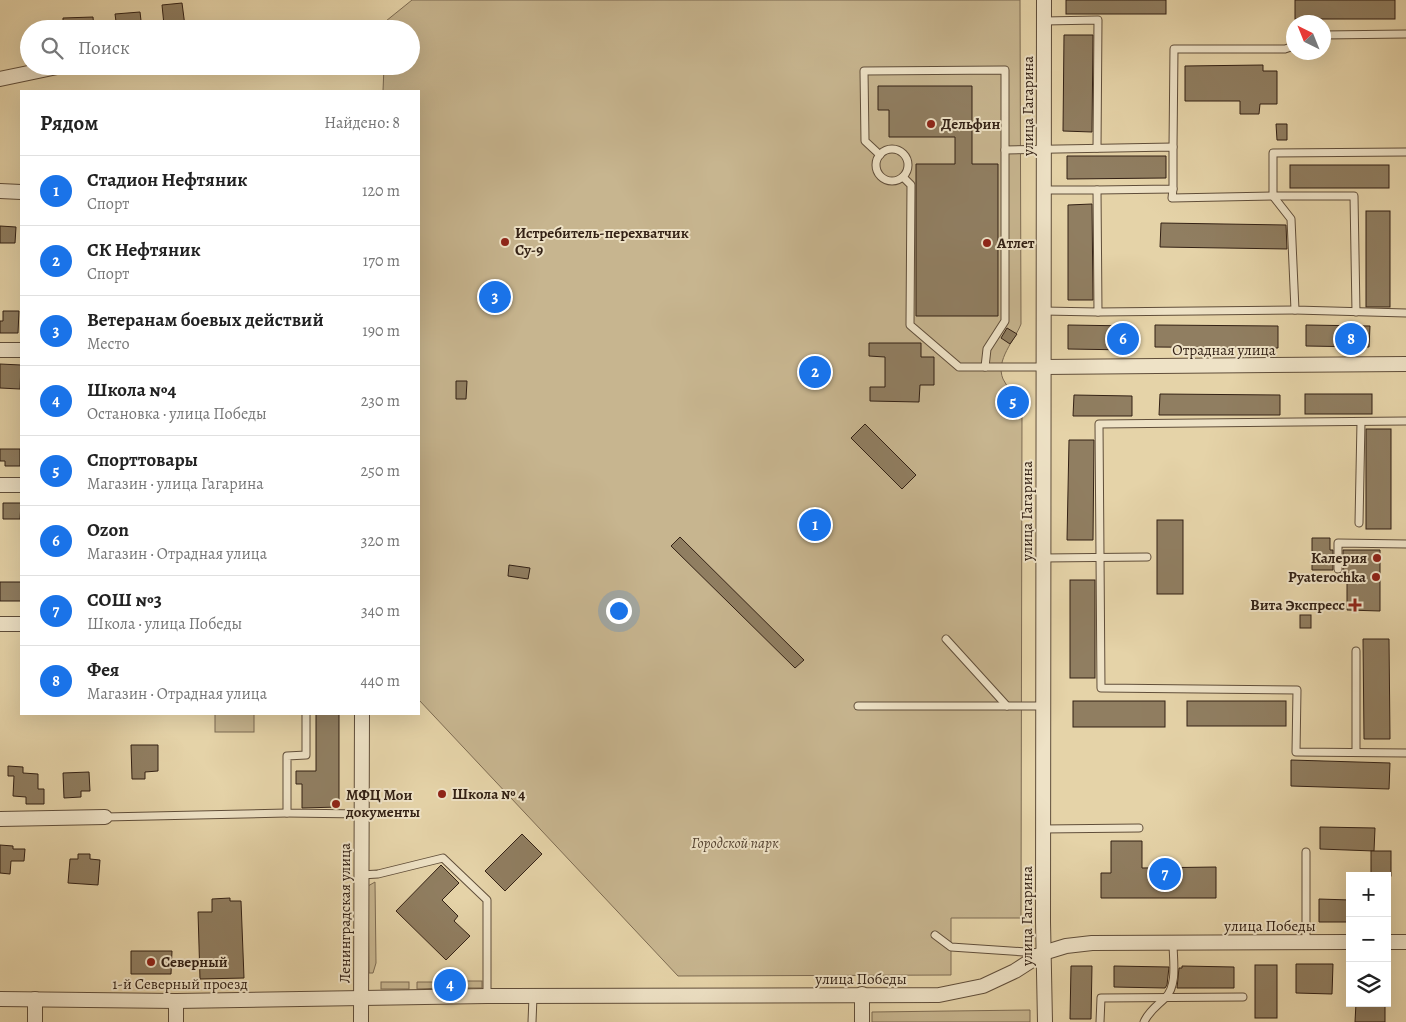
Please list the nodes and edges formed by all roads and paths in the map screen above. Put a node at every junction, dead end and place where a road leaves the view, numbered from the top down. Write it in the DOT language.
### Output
graph roads {
  1 [pos="1044,0"];
  2 [pos="1044,20"];
  3 [pos="1406,34"];
  4 [pos="1331,35"];
  5 [pos="1286,49"];
  6 [pos="20,75"];
  7 [pos="0,79"];
  8 [pos="1173,147"];
  9 [pos="1098,148"];
  10 [pos="1045,149"];
  11 [pos="1005,150"];
  12 [pos="1406,152"];
  13 [pos="880,155"];
  14 [pos="903,177"];
  15 [pos="1173,189"];
  16 [pos="0,190"];
  17 [pos="1045,190"];
  18 [pos="1097,190"];
  19 [pos="20,192"];
  20 [pos="1273,196"];
  21 [pos="1294,310"];
  22 [pos="1043,311"];
  23 [pos="1098,312"];
  24 [pos="1356,312"];
  25 [pos="1406,313"];
  26 [pos="0,350"];
  27 [pos="20,350"];
  28 [pos="1406,364"];
  29 [pos="985,367"];
  30 [pos="1043,367"];
  31 [pos="1406,421"];
  32 [pos="1361,422"];
  33 [pos="0,485"];
  34 [pos="20,485"];
  35 [pos="1359,523"];
  36 [pos="1406,544"];
  37 [pos="1147,557"];
  38 [pos="1043,558"];
  39 [pos="1100,558"];
  40 [pos="1338,568"];
  41 [pos="0,624"];
  42 [pos="20,624"];
  43 [pos="946,639"];
  44 [pos="1356,651"];
  45 [pos="858,706"];
  46 [pos="1007,706"];
  47 [pos="1043,706"];
  48 [pos="306,715"];
  49 [pos="362,715"];
  50 [pos="1356,752"];
  51 [pos="1406,753"];
  52 [pos="287,813"];
  53 [pos="362,814"];
  54 [pos="104,817"];
  55 [pos="0,819"];
  56 [pos="1139,828"];
  57 [pos="1043,829"];
  58 [pos="1306,852"];
  59 [pos="362,874"];
  60 [pos="935,935"];
  61 [pos="1306,942"];
  62 [pos="1346,942"];
  63 [pos="1391,942"];
  64 [pos="1406,942"];
  65 [pos="1173,943"];
  66 [pos="1043,953"];
  67 [pos="862,994"];
  68 [pos="487,996"];
  69 [pos="533,997"];
  70 [pos="1166,998"];
  71 [pos="1243,998"];
  72 [pos="0,999"];
  73 [pos="35,999"];
  74 [pos="361,999"];
  75 [pos="176,1000"];
  76 [pos="35,1022"];
  77 [pos="176,1022"];
  78 [pos="361,1022"];
  79 [pos="532,1022"];
  80 [pos="862,1022"];
  81 [pos="1045,1022"];
  82 [pos="1100,1022"];
  83 [pos="1144,1022"];
  1 -- 2 [label="street, улица Гагарина"];
  2 -- 9 [label="lane"];
  2 -- 10 [label="street, улица Гагарина"];
  3 -- 4 [label="lane"];
  5 -- 8 [label="lane"];
  6 -- 7 [label="street"];
  8 -- 9 [label="lane"];
  8 -- 15 [label="lane"];
  9 -- 10 [label="lane"];
  10 -- 11 [label="lane"];
  10 -- 17 [label="street, улица Гагарина"];
  11 -- 13 [label="lane"];
  11 -- 29 [label="lane"];
  12 -- 20 [label="lane"];
  13 -- 14 [label="lane"];
  13 -- 14 [label="lane"];
  14 -- 29 [label="lane"];
  15 -- 18 [label="lane"];
  15 -- 20 [label="lane"];
  16 -- 19 [label="street"];
  17 -- 18 [label="lane"];
  17 -- 22 [label="street, улица Гагарина"];
  18 -- 23 [label="lane"];
  20 -- 21 [label="lane"];
  20 -- 24 [label="lane"];
  21 -- 23 [label="lane"];
  21 -- 24 [label="lane"];
  22 -- 23 [label="lane"];
  22 -- 30 [label="street, улица Гагарина"];
  24 -- 25 [label="lane"];
  26 -- 27 [label="street"];
  28 -- 30 [label="street, Отрадная улица"];
  29 -- 30 [label="lane"];
  30 -- 38 [label="street, улица Гагарина"];
  31 -- 32 [label="lane"];
  32 -- 35 [label="lane"];
  32 -- 39 [label="lane"];
  33 -- 34 [label="street"];
  36 -- 40 [label="lane"];
  37 -- 39 [label="lane"];
  38 -- 39 [label="lane"];
  38 -- 47 [label="street, улица Гагарина"];
  39 -- 50 [label="lane"];
  41 -- 42 [label="street"];
  43 -- 46 [label="lane"];
  44 -- 50 [label="lane"];
  45 -- 46 [label="lane"];
  46 -- 47 [label="lane"];
  47 -- 57 [label="street, улица Гагарина"];
  48 -- 52 [label="lane"];
  49 -- 53 [label="street, Ленинградская улица"];
  50 -- 51 [label="lane"];
  52 -- 53 [label="lane"];
  52 -- 54 [label="lane"];
  53 -- 59 [label="street, Ленинградская улица"];
  54 -- 55 [label="street"];
  56 -- 57 [label="lane"];
  57 -- 66 [label="street, улица Гагарина"];
  58 -- 61 [label="lane"];
  59 -- 68 [label="lane"];
  59 -- 74 [label="street, Ленинградская улица"];
  60 -- 66 [label="lane"];
  61 -- 62 [label="street, улица Победы"];
  61 -- 65 [label="street, улица Победы"];
  63 -- 64 [label="street"];
  65 -- 66 [label="street, улица Победы"];
  65 -- 70 [label="lane"];
  66 -- 67 [label="street, улица Победы"];
  66 -- 81 [label="street, улица Гагарина"];
  67 -- 69 [label="street, улица Победы"];
  67 -- 80 [label="street"];
  68 -- 69 [label="street, улица Победы"];
  68 -- 74 [label="street, улица Победы"];
  69 -- 79 [label="lane"];
  70 -- 71 [label="lane"];
  70 -- 82 [label="lane"];
  70 -- 83 [label="lane"];
  72 -- 73 [label="street, 1-й Северный проезд"];
  73 -- 75 [label="street, 1-й Северный проезд"];
  73 -- 76 [label="street"];
  74 -- 75 [label="street, 1-й Северный проезд"];
  74 -- 78 [label="street, Ленинградская улица"];
  75 -- 77 [label="street"];
}
